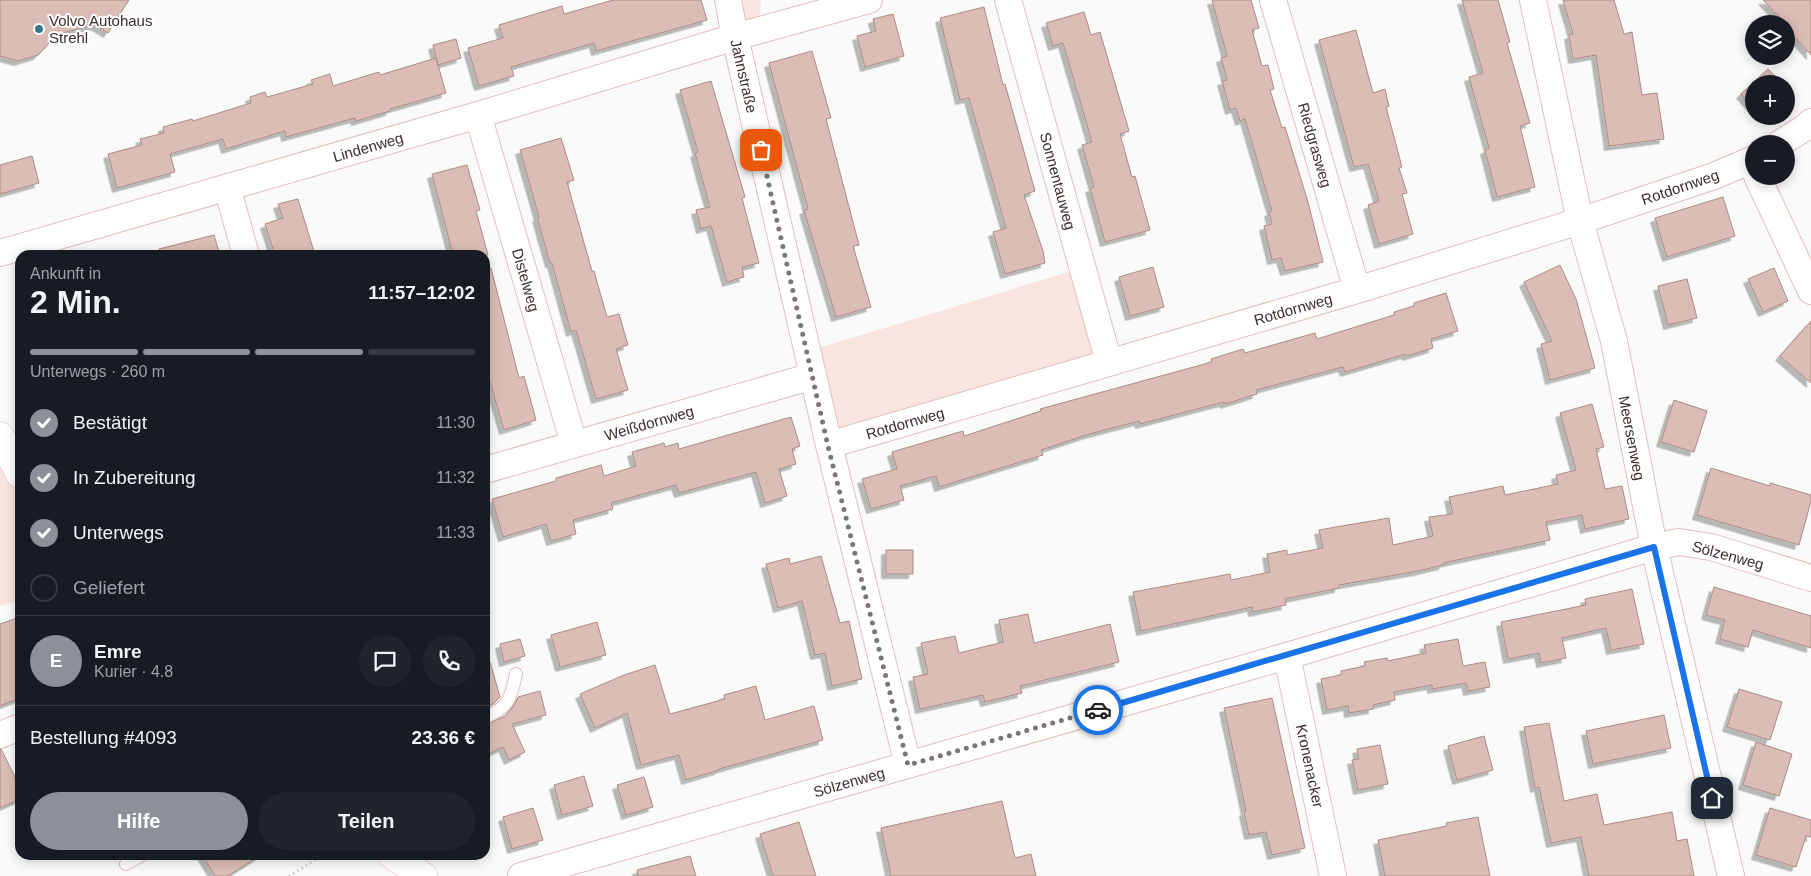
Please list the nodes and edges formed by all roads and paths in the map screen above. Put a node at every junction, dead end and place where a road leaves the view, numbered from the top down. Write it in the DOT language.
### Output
graph roads {
  1 [pos="728,0"];
  2 [pos="869,0"];
  3 [pos="1008,0"];
  4 [pos="1272,0"];
  5 [pos="1533,0"];
  6 [pos="734,37"];
  7 [pos="478,115"];
  8 [pos="1811,122"];
  9 [pos="1793,135"];
  10 [pos="1745,169"];
  11 [pos="1762,185"];
  12 [pos="226,187"];
  13 [pos="1580,221"];
  14 [pos="245,250"];
  15 [pos="0,253"];
  16 [pos="1357,290"];
  17 [pos="1811,291"];
  18 [pos="1109,363"];
  19 [pos="813,376"];
  20 [pos="0,436"];
  21 [pos="574,444"];
  22 [pos="828,446"];
  23 [pos="15,464"];
  24 [pos="490,469"];
  25 [pos="1654,547"];
  26 [pos="1811,578"];
  27 [pos="1287,656"];
  28 [pos="516,674"];
  29 [pos="490,714"];
  30 [pos="15,729"];
  31 [pos="0,735"];
  32 [pos="908,765"];
  33 [pos="133,860"];
  34 [pos="315,860"];
  35 [pos="399,860"];
  36 [pos="126,864"];
  37 [pos="289,876"];
  38 [pos="423,876"];
  39 [pos="521,876"];
  40 [pos="1333,876"];
  41 [pos="1731,876"];
  1 -- 6 [label="street, Jahnstraße"];
  2 -- 6 [label="street, Lindenweg"];
  3 -- 18 [label="street, Sonnentauweg"];
  4 -- 16 [label="street, Riedgrasweg"];
  5 -- 13 [label="street, Meersenweg"];
  6 -- 7 [label="street, Lindenweg"];
  6 -- 19 [label="street, Jahnstraße"];
  7 -- 12 [label="street, Lindenweg"];
  7 -- 21 [label="street, Distelweg"];
  8 -- 9 [label="street"];
  10 -- 13 [label="street, Rotdornweg"];
  11 -- 17 [label="street"];
  12 -- 14 [label="street"];
  12 -- 15 [label="street, Lindenweg"];
  13 -- 16 [label="street, Rotdornweg"];
  13 -- 25 [label="street, Meersenweg"];
  16 -- 18 [label="street, Rotdornweg"];
  18 -- 22 [label="street, Rotdornweg"];
  19 -- 21 [label="street, Weißdornweg"];
  19 -- 22 [label="street, Jahnstraße"];
  20 -- 23 [label="street"];
  21 -- 24 [label="street, Weißdornweg"];
  22 -- 32 [label="street, Jahnstraße"];
  25 -- 26 [label="street, Sölzenweg"];
  25 -- 27 [label="street, Sölzenweg"];
  25 -- 41 [label="street, Meersenweg"];
  27 -- 32 [label="street, Sölzenweg"];
  27 -- 40 [label="street, Kronenacker"];
  28 -- 29 [label="lane"];
  30 -- 31 [label="street"];
  32 -- 39 [label="street, Sölzenweg"];
  33 -- 36 [label="lane"];
  34 -- 37 [label="path"];
  35 -- 38 [label="street"];
}
